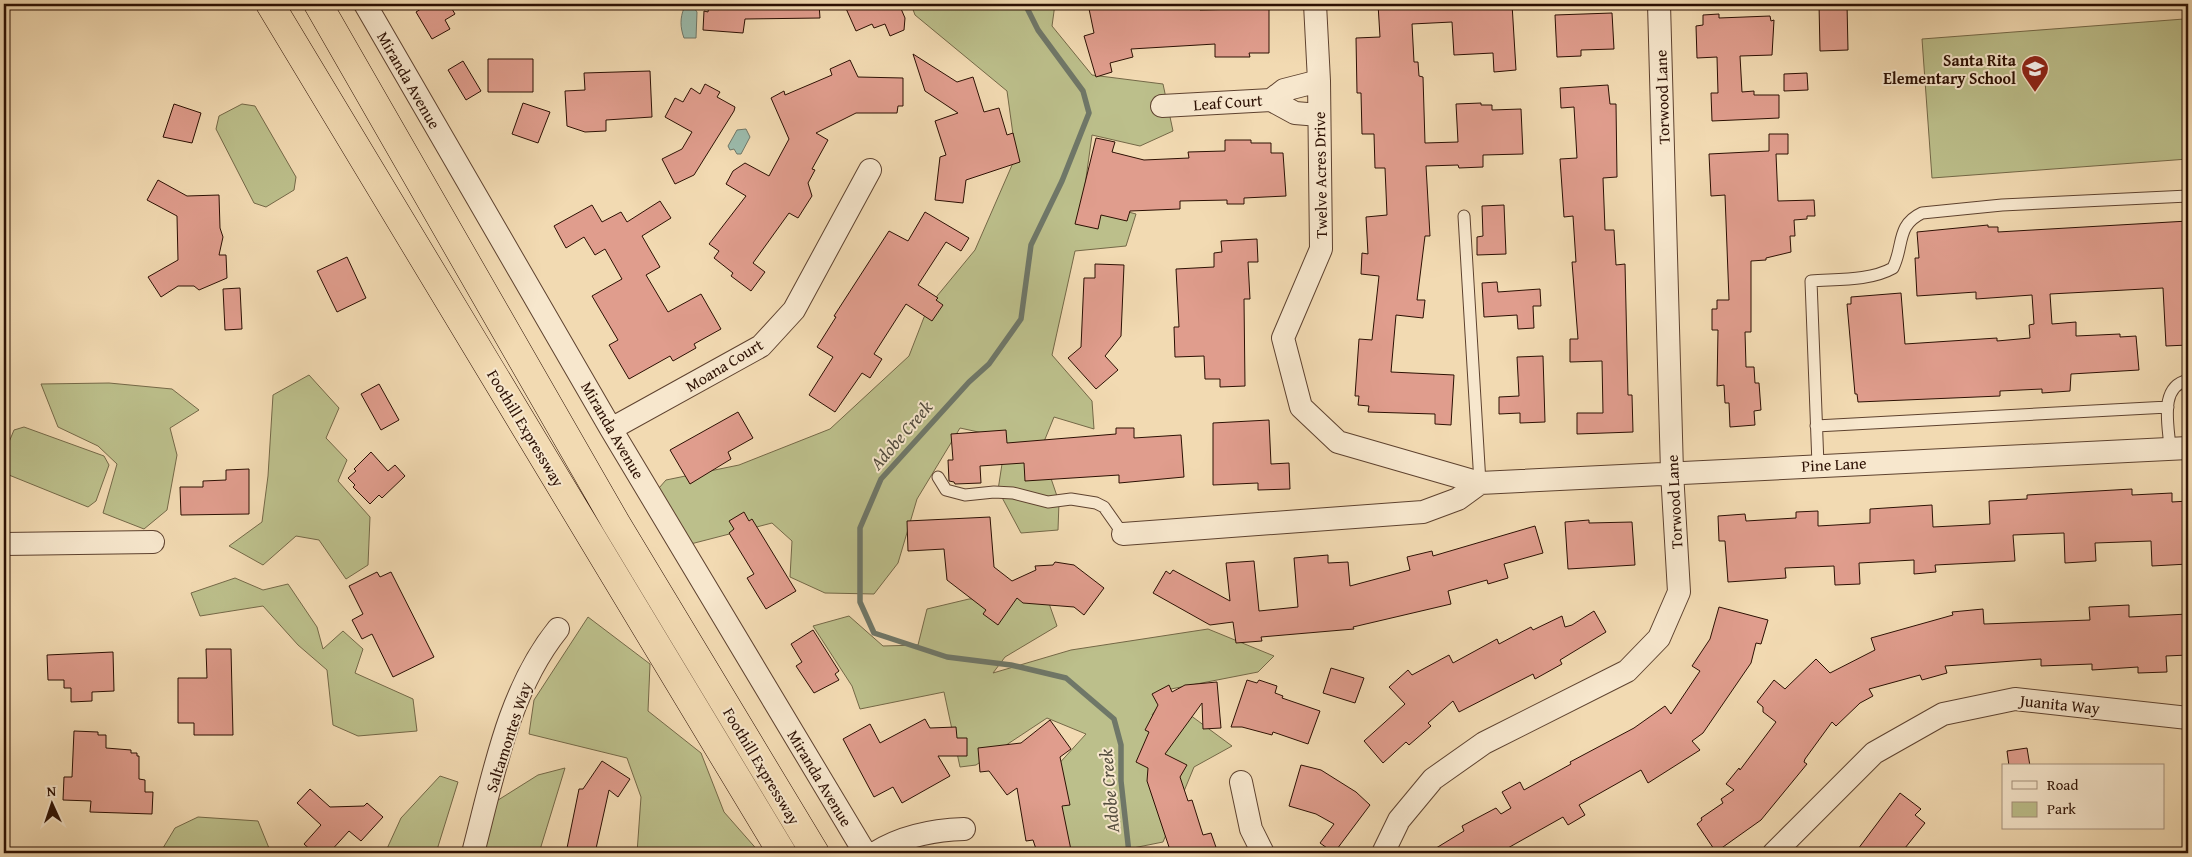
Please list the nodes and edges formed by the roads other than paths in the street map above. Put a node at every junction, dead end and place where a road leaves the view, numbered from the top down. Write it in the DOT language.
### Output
graph roads {
  1 [pos="270,4"];
  2 [pos="318,4"];
  3 [pos="366,4"];
  4 [pos="1315,4"];
  5 [pos="1659,4"];
  6 [pos="1319,81"];
  7 [pos="1271,100"];
  8 [pos="1162,106"];
  9 [pos="1319,115"];
  10 [pos="870,170"];
  11 [pos="2188,196"];
  12 [pos="1464,216"];
  13 [pos="2188,380"];
  14 [pos="2168,406"];
  15 [pos="1816,426"];
  16 [pos="611,428"];
  17 [pos="2179,449"];
  18 [pos="1818,465"];
  19 [pos="1672,472"];
  20 [pos="938,477"];
  21 [pos="1480,483"];
  22 [pos="1123,534"];
  23 [pos="153,542"];
  24 [pos="4,544"];
  25 [pos="558,628"];
  26 [pos="2188,718"];
  27 [pos="1241,782"];
  28 [pos="964,829"];
  29 [pos="473,853"];
  30 [pos="782,853"];
  31 [pos="815,853"];
  32 [pos="865,853"];
  33 [pos="875,853"];
  34 [pos="1263,853"];
  35 [pos="1383,853"];
  36 [pos="1774,853"];
  1 -- 30 [label="highway, Foothill Expressway"];
  2 -- 31 [label="highway, Foothill Expressway"];
  3 -- 16 [label="street, Miranda Avenue"];
  4 -- 6 [label="street, Twelve Acres Drive"];
  5 -- 19 [label="street, Torwood Lane"];
  6 -- 7 [label="street, Leaf Court"];
  6 -- 9 [label="street, Twelve Acres Drive"];
  7 -- 8 [label="street, Leaf Court"];
  7 -- 9 [label="street"];
  9 -- 21 [label="street, Twelve Acres Drive"];
  10 -- 16 [label="street, Moana Court"];
  11 -- 15 [label="lane"];
  12 -- 21 [label="lane"];
  13 -- 14 [label="lane"];
  14 -- 15 [label="lane"];
  14 -- 17 [label="lane"];
  15 -- 18 [label="lane"];
  16 -- 32 [label="street, Miranda Avenue"];
  17 -- 18 [label="street, Pine Lane"];
  18 -- 19 [label="street, Pine Lane"];
  19 -- 21 [label="street, Pine Lane"];
  19 -- 35 [label="street, Torwood Lane"];
  20 -- 22 [label="lane"];
  21 -- 22 [label="street"];
  23 -- 24 [label="street"];
  25 -- 29 [label="street, Saltamontes Way"];
  26 -- 36 [label="street, Juanita Way"];
  27 -- 34 [label="street"];
  28 -- 33 [label="street"];
}
